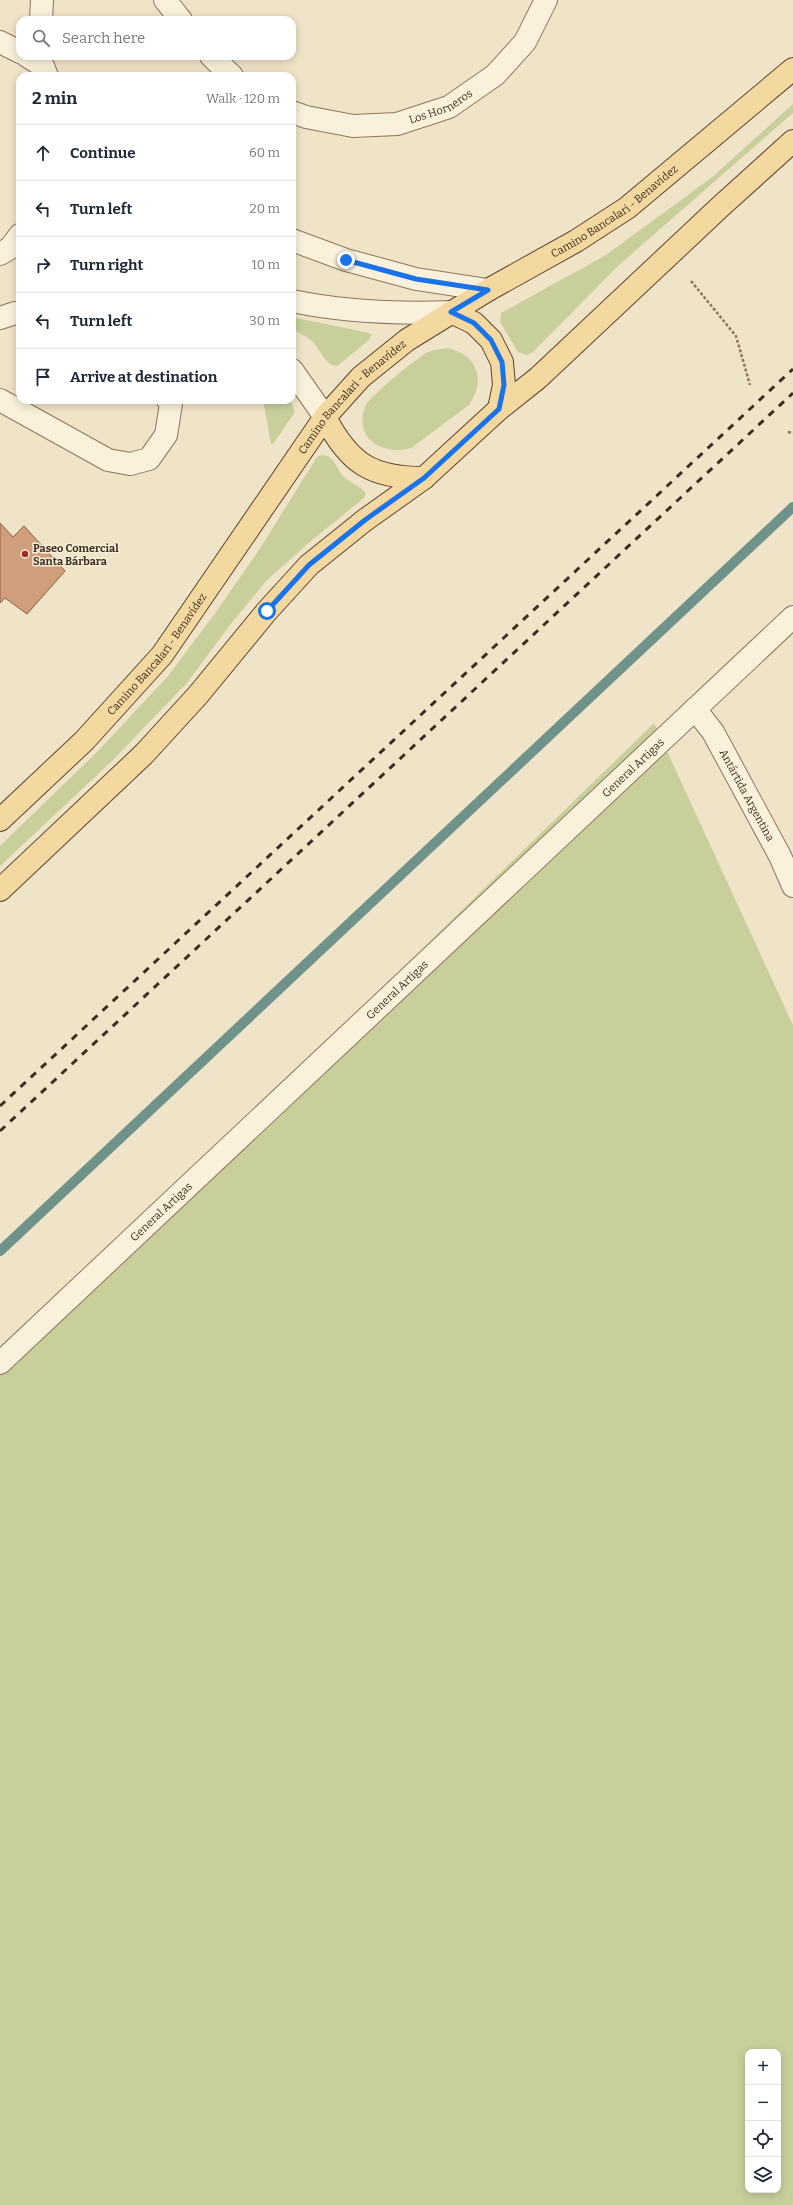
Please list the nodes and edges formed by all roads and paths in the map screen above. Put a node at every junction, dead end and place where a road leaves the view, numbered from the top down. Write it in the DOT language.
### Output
graph roads {
  1 [pos="42,0"];
  2 [pos="165,0"];
  3 [pos="546,0"];
  4 [pos="41,16"];
  5 [pos="178,16"];
  6 [pos="0,42"];
  7 [pos="16,50"];
  8 [pos="215,60"];
  9 [pos="793,69"];
  10 [pos="228,72"];
  11 [pos="296,113"];
  12 [pos="793,142"];
  13 [pos="296,241"];
  14 [pos="691,281"];
  15 [pos="488,290"];
  16 [pos="296,302"];
  17 [pos="451,312"];
  18 [pos="16,313"];
  19 [pos="0,318"];
  20 [pos="296,376"];
  21 [pos="750,385"];
  22 [pos="0,400"];
  23 [pos="171,404"];
  24 [pos="499,409"];
  25 [pos="325,417"];
  26 [pos="788,432"];
  27 [pos="793,433"];
  28 [pos="424,478"];
  29 [pos="793,617"];
  30 [pos="695,709"];
  31 [pos="0,820"];
  32 [pos="786,858"];
  33 [pos="793,886"];
  34 [pos="0,890"];
  35 [pos="0,1363"];
  1 -- 4 [label="street"];
  2 -- 5 [label="street"];
  3 -- 11 [label="street, Los Horneros"];
  6 -- 7 [label="street"];
  8 -- 10 [label="street"];
  9 -- 15 [label="main road, Camino Bancalari - Benavídez"];
  12 -- 24 [label="main road"];
  13 -- 15 [label="street"];
  14 -- 21 [label="path"];
  15 -- 17 [label="main road, Camino Bancalari - Benavídez"];
  16 -- 17 [label="street"];
  17 -- 24 [label="main road"];
  17 -- 25 [label="main road, Camino Bancalari - Benavídez"];
  18 -- 19 [label="street"];
  20 -- 25 [label="street"];
  22 -- 23 [label="street"];
  24 -- 28 [label="main road"];
  25 -- 28 [label="main road"];
  25 -- 31 [label="main road, Camino Bancalari - Benavídez"];
  26 -- 27 [label="path"];
  28 -- 34 [label="main road"];
  29 -- 30 [label="street, General Artigas"];
  30 -- 32 [label="street, Antártida Argentina"];
  30 -- 35 [label="street, General Artigas"];
  32 -- 33 [label="street, Antártida Argentina"];
}
